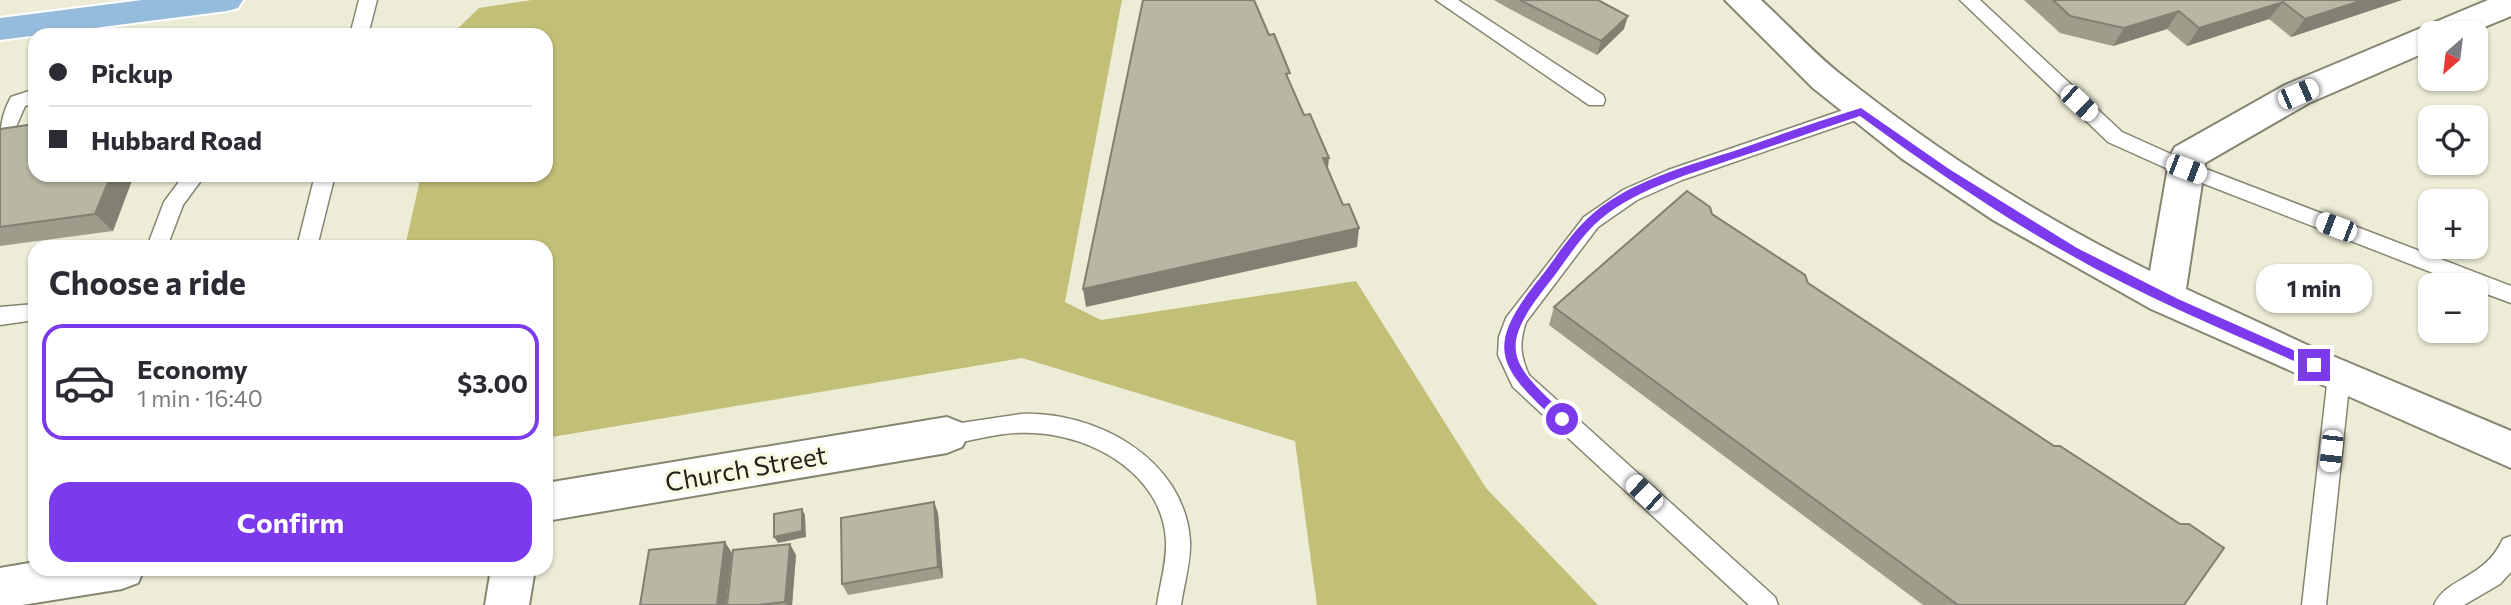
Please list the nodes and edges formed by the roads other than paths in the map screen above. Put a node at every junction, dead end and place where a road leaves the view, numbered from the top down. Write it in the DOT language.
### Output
graph roads {
  1 [pos="228,0"];
  2 [pos="368,0"];
  3 [pos="1445,0"];
  4 [pos="1741,0"];
  5 [pos="1969,0"];
  6 [pos="2511,3"];
  7 [pos="2468,21"];
  8 [pos="89,26"];
  9 [pos="28,28"];
  10 [pos="30,28"];
  11 [pos="361,28"];
  12 [pos="0,29"];
  13 [pos="2418,43"];
  14 [pos="28,99"];
  15 [pos="1596,100"];
  16 [pos="1861,111"];
  17 [pos="0,143"];
  18 [pos="2186,169"];
  19 [pos="190,182"];
  20 [pos="323,182"];
  21 [pos="160,240"];
  22 [pos="309,240"];
  23 [pos="2511,295"];
  24 [pos="2165,298"];
  25 [pos="28,313"];
  26 [pos="0,316"];
  27 [pos="2339,376"];
  28 [pos="947,435"];
  29 [pos="2511,450"];
  30 [pos="553,501"];
  31 [pos="2511,547"];
  32 [pos="77,576"];
  33 [pos="512,576"];
  34 [pos="0,588"];
  35 [pos="507,605"];
  36 [pos="1169,605"];
  37 [pos="1766,605"];
  38 [pos="2314,605"];
  39 [pos="2446,605"];
  1 -- 8 [label="main road"];
  2 -- 11 [label="lane"];
  3 -- 15 [label="lane"];
  4 -- 16 [label="street"];
  5 -- 18 [label="lane"];
  6 -- 7 [label="street"];
  8 -- 10 [label="main road"];
  9 -- 12 [label="main road"];
  13 -- 18 [label="street"];
  14 -- 17 [label="lane"];
  16 -- 24 [label="street"];
  16 -- 37 [label="lane"];
  18 -- 23 [label="lane"];
  18 -- 24 [label="street"];
  19 -- 21 [label="lane"];
  20 -- 22 [label="lane"];
  24 -- 27 [label="street"];
  25 -- 26 [label="lane"];
  27 -- 29 [label="street"];
  27 -- 38 [label="lane"];
  28 -- 30 [label="street, Church Street"];
  28 -- 36 [label="lane"];
  31 -- 39 [label="lane"];
  32 -- 34 [label="street"];
  33 -- 35 [label="street"];
}
